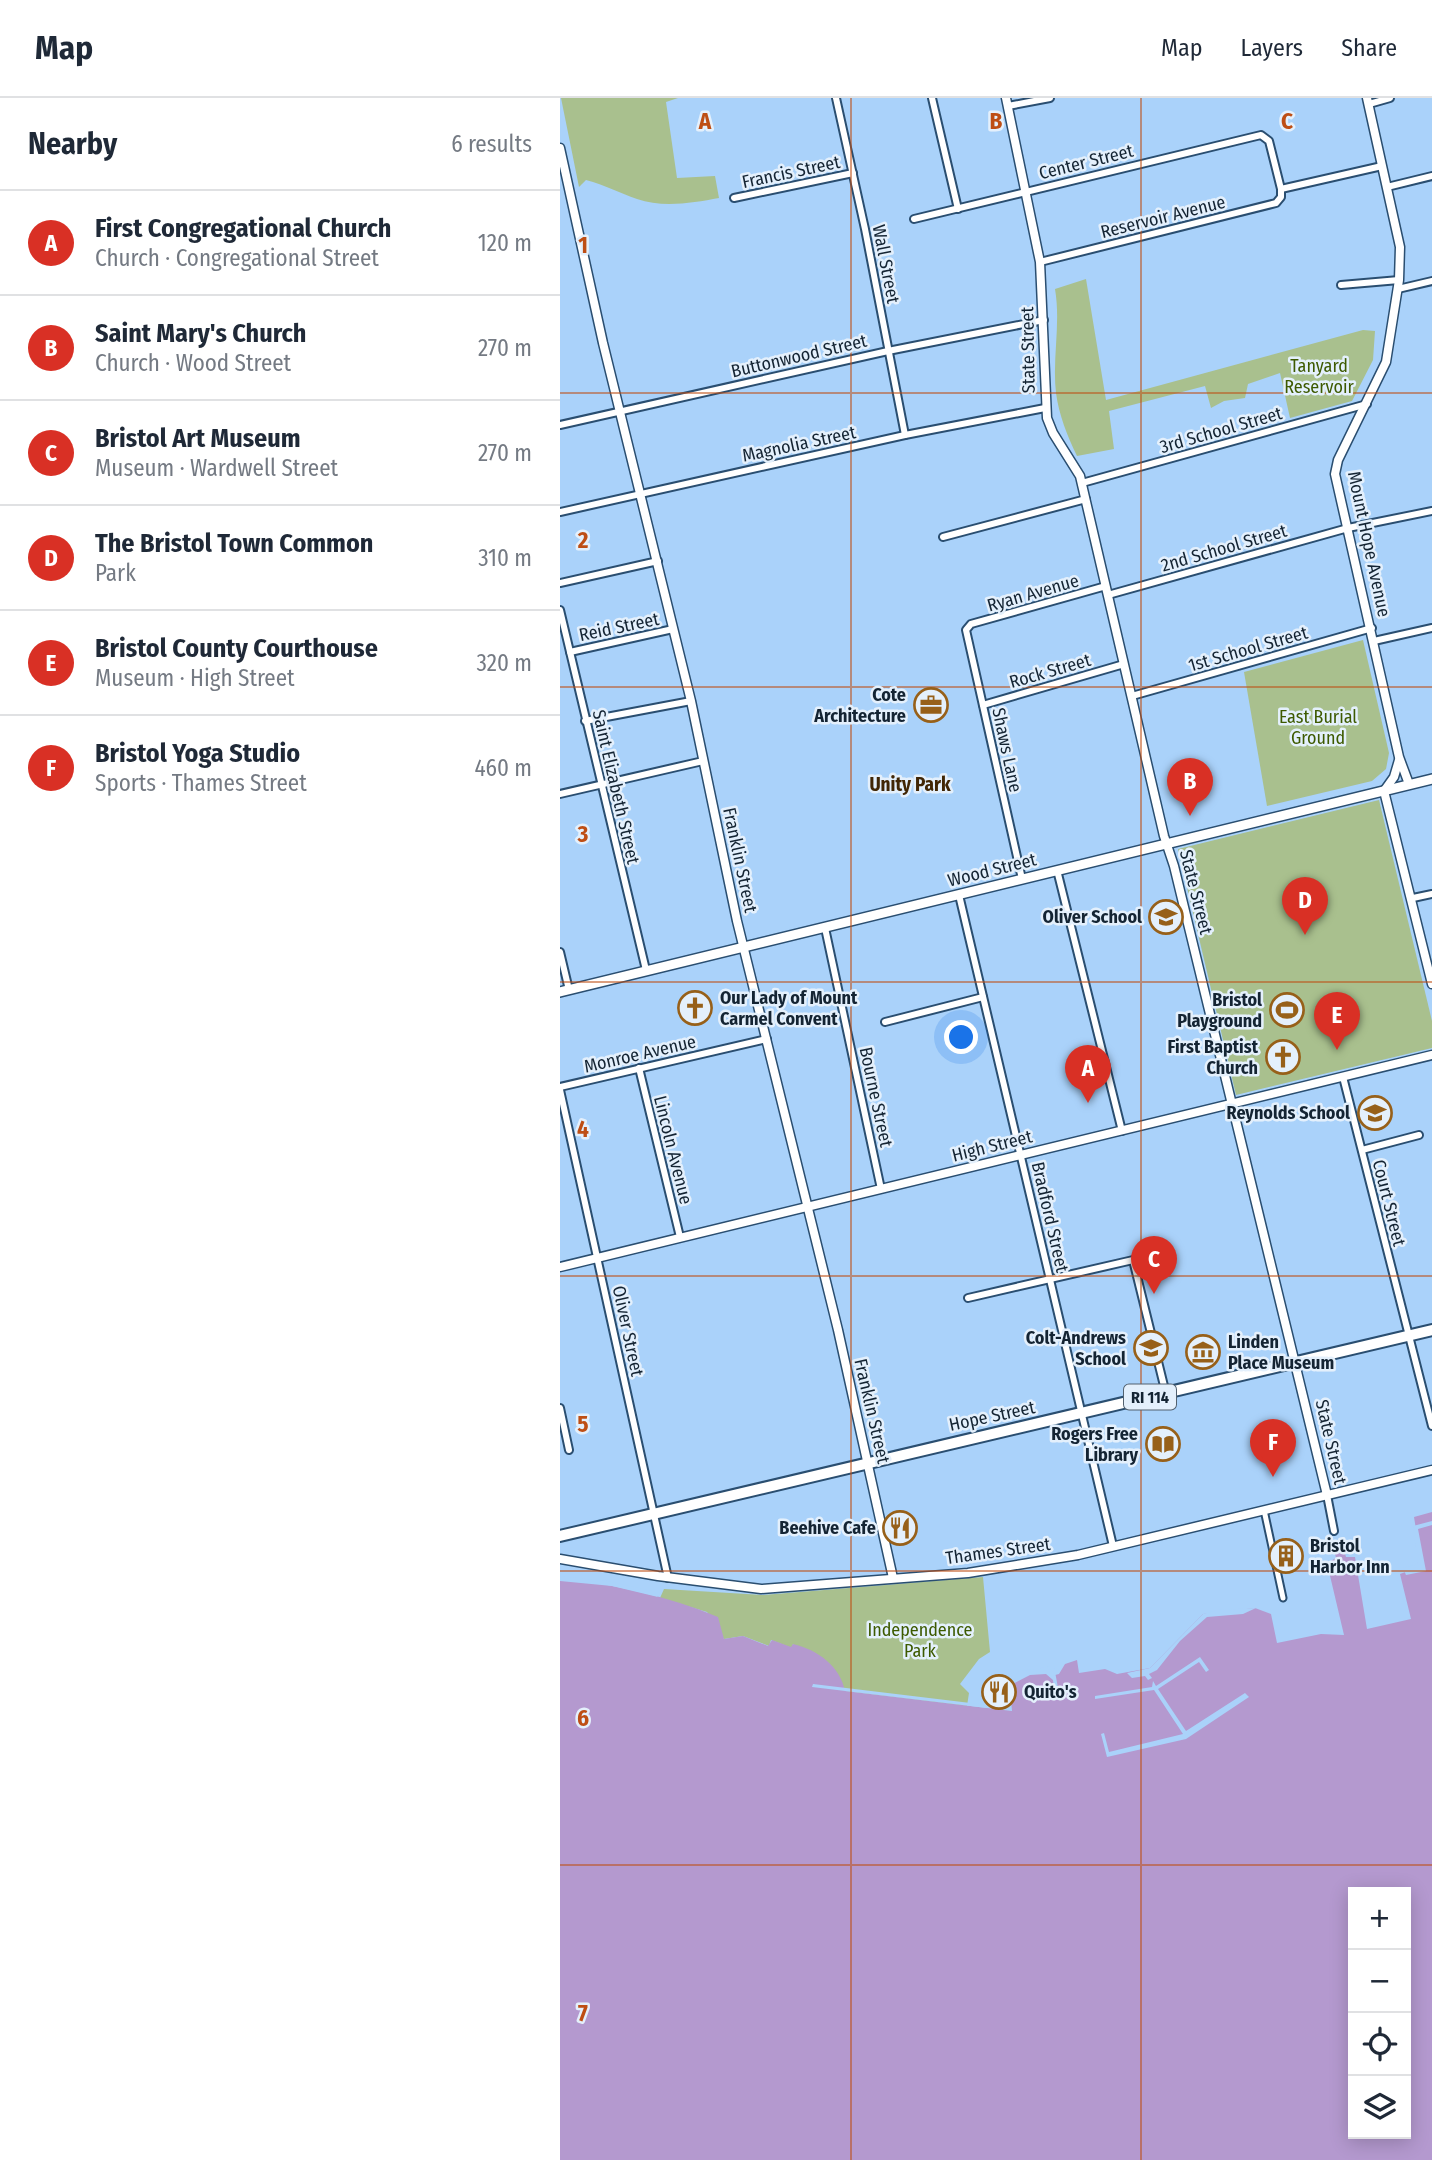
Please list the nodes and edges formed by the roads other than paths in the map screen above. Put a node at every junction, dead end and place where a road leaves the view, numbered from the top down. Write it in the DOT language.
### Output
graph roads {
  1 [pos="836,98"];
  2 [pos="932,98"];
  3 [pos="1050,98"];
  4 [pos="1390,98"];
  5 [pos="1368,101"];
  6 [pos="1007,102"];
  7 [pos="560,148"];
  8 [pos="1382,166"];
  9 [pos="853,173"];
  10 [pos="1432,176"];
  11 [pos="1387,187"];
  12 [pos="1281,189"];
  13 [pos="1027,191"];
  14 [pos="734,198"];
  15 [pos="958,209"];
  16 [pos="914,219"];
  17 [pos="1040,262"];
  18 [pos="1432,281"];
  19 [pos="1399,284"];
  20 [pos="1341,285"];
  21 [pos="1044,320"];
  22 [pos="888,351"];
  23 [pos="1367,404"];
  24 [pos="1045,408"];
  25 [pos="620,411"];
  26 [pos="560,425"];
  27 [pos="905,435"];
  28 [pos="1082,483"];
  29 [pos="641,492"];
  30 [pos="1086,499"];
  31 [pos="1432,511"];
  32 [pos="560,512"];
  33 [pos="1348,528"];
  34 [pos="943,537"];
  35 [pos="658,561"];
  36 [pos="560,583"];
  37 [pos="1107,591"];
  38 [pos="560,610"];
  39 [pos="968,627"];
  40 [pos="1372,628"];
  41 [pos="1432,628"];
  42 [pos="673,629"];
  43 [pos="1374,641"];
  44 [pos="570,652"];
  45 [pos="1125,664"];
  46 [pos="1132,696"];
  47 [pos="691,701"];
  48 [pos="983,705"];
  49 [pos="586,721"];
  50 [pos="1399,758"];
  51 [pos="703,761"];
  52 [pos="1432,779"];
  53 [pos="1409,784"];
  54 [pos="600,785"];
  55 [pos="1384,791"];
  56 [pos="560,794"];
  57 [pos="1167,844"];
  58 [pos="1057,870"];
  59 [pos="1022,879"];
  60 [pos="1432,894"];
  61 [pos="959,895"];
  62 [pos="1413,898"];
  63 [pos="825,928"];
  64 [pos="744,947"];
  65 [pos="560,952"];
  66 [pos="646,970"];
  67 [pos="1432,984"];
  68 [pos="564,991"];
  69 [pos="983,997"];
  70 [pos="885,1022"];
  71 [pos="767,1039"];
  72 [pos="1432,1055"];
  73 [pos="639,1068"];
  74 [pos="1343,1077"];
  75 [pos="560,1089"];
  76 [pos="1231,1104"];
  77 [pos="1122,1131"];
  78 [pos="1419,1135"];
  79 [pos="1362,1150"];
  80 [pos="1021,1155"];
  81 [pos="881,1189"];
  82 [pos="806,1207"];
  83 [pos="680,1237"];
  84 [pos="598,1258"];
  85 [pos="560,1267"];
  86 [pos="1051,1280"];
  87 [pos="968,1298"];
  88 [pos="1432,1330"];
  89 [pos="1410,1335"];
  90 [pos="1296,1363"];
  91 [pos="1166,1394"];
  92 [pos="560,1408"];
  93 [pos="1083,1414"];
  94 [pos="1432,1426"];
  95 [pos="569,1450"];
  96 [pos="867,1462"];
  97 [pos="1432,1471"];
  98 [pos="1327,1496"];
  99 [pos="1264,1510"];
  100 [pos="653,1512"];
  101 [pos="1334,1531"];
  102 [pos="560,1536"];
  103 [pos="1113,1546"];
  104 [pos="560,1559"];
  105 [pos="668,1578"];
  106 [pos="893,1578"];
  107 [pos="1283,1598"];
  1 -- 9 [label="street, Wall Street"];
  2 -- 15 [label="street"];
  3 -- 6 [label="street"];
  4 -- 5 [label="street"];
  5 -- 8 [label="street, Mount Hope Avenue"];
  6 -- 13 [label="street, State Street"];
  7 -- 25 [label="street, Franklin Street"];
  8 -- 11 [label="street, Mount Hope Avenue"];
  8 -- 12 [label="street"];
  9 -- 14 [label="street, Francis Street"];
  9 -- 22 [label="street, Wall Street"];
  10 -- 11 [label="street"];
  11 -- 19 [label="street, Mount Hope Avenue"];
  12 -- 13 [label="street, Center Street"];
  12 -- 17 [label="street, Reservoir Avenue"];
  13 -- 15 [label="street, Center Street"];
  13 -- 17 [label="street, State Street"];
  15 -- 16 [label="street, Center Street"];
  17 -- 21 [label="street, State Street"];
  18 -- 19 [label="street"];
  19 -- 20 [label="street"];
  19 -- 23 [label="street, Mount Hope Avenue"];
  21 -- 22 [label="street, Buttonwood Street"];
  21 -- 24 [label="street, State Street"];
  22 -- 25 [label="street, Buttonwood Street"];
  22 -- 27 [label="street, Wall Street"];
  23 -- 28 [label="street, 3rd School Street"];
  23 -- 33 [label="street, Mount Hope Avenue"];
  24 -- 27 [label="street, Magnolia Street"];
  24 -- 28 [label="street, State Street"];
  25 -- 26 [label="street, Buttonwood Street"];
  25 -- 29 [label="street, Franklin Street"];
  27 -- 29 [label="street, Magnolia Street"];
  28 -- 30 [label="street, State Street"];
  29 -- 32 [label="street, Magnolia Street"];
  29 -- 35 [label="street, Franklin Street"];
  30 -- 34 [label="street"];
  30 -- 37 [label="street, State Street"];
  31 -- 33 [label="street, 2nd School Street"];
  33 -- 37 [label="street, 2nd School Street"];
  33 -- 40 [label="street, Mount Hope Avenue"];
  35 -- 36 [label="street"];
  35 -- 42 [label="street, Franklin Street"];
  37 -- 39 [label="street, Ryan Avenue"];
  37 -- 45 [label="street, State Street"];
  38 -- 44 [label="street, Saint Elizabeth Street"];
  39 -- 48 [label="street, Shaws Lane"];
  40 -- 43 [label="street, Mount Hope Avenue"];
  40 -- 46 [label="street, 1st School Street"];
  41 -- 43 [label="street"];
  42 -- 44 [label="street, Reid Street"];
  42 -- 47 [label="street, Franklin Street"];
  43 -- 50 [label="street, Mount Hope Avenue"];
  44 -- 49 [label="street, Saint Elizabeth Street"];
  45 -- 46 [label="street, State Street"];
  45 -- 48 [label="street, Rock Street"];
  46 -- 57 [label="street, State Street"];
  47 -- 49 [label="street"];
  47 -- 51 [label="street, Franklin Street"];
  48 -- 59 [label="street, Shaws Lane"];
  49 -- 54 [label="street, Saint Elizabeth Street"];
  50 -- 53 [label="street, Mount Hope Avenue"];
  50 -- 55 [label="street"];
  51 -- 54 [label="street"];
  51 -- 64 [label="street, Franklin Street"];
  52 -- 53 [label="main road, Wood Street"];
  53 -- 55 [label="main road, Wood Street"];
  54 -- 56 [label="street"];
  54 -- 66 [label="street, Saint Elizabeth Street"];
  55 -- 57 [label="main road, Wood Street"];
  55 -- 62 [label="street"];
  57 -- 58 [label="main road, Wood Street"];
  57 -- 76 [label="street, State Street"];
  58 -- 59 [label="main road, Wood Street"];
  58 -- 77 [label="street"];
  59 -- 61 [label="main road, Wood Street"];
  60 -- 62 [label="street"];
  61 -- 63 [label="main road, Wood Street"];
  61 -- 69 [label="street, Bradford Street"];
  62 -- 67 [label="street"];
  63 -- 64 [label="main road, Wood Street"];
  63 -- 81 [label="street, Bourne Street"];
  64 -- 66 [label="main road, Wood Street"];
  64 -- 71 [label="street, Franklin Street"];
  65 -- 68 [label="street"];
  66 -- 68 [label="main road, Wood Street"];
  69 -- 70 [label="street"];
  69 -- 80 [label="street, Bradford Street"];
  71 -- 73 [label="street, Monroe Avenue"];
  71 -- 82 [label="street, Franklin Street"];
  72 -- 74 [label="street, High Street"];
  73 -- 75 [label="street, Monroe Avenue"];
  73 -- 83 [label="street, Lincoln Avenue"];
  74 -- 76 [label="street, High Street"];
  74 -- 79 [label="street, Court Street"];
  75 -- 84 [label="street, Oliver Street"];
  76 -- 77 [label="street, High Street"];
  76 -- 90 [label="street, State Street"];
  77 -- 80 [label="street, High Street"];
  78 -- 79 [label="street"];
  79 -- 89 [label="street, Court Street"];
  80 -- 81 [label="street, High Street"];
  80 -- 86 [label="street, Bradford Street"];
  81 -- 82 [label="street, High Street"];
  82 -- 83 [label="street, High Street"];
  82 -- 96 [label="street, Franklin Street"];
  83 -- 84 [label="street, High Street"];
  84 -- 85 [label="street, High Street"];
  84 -- 100 [label="street, Oliver Street"];
  86 -- 87 [label="street"];
  86 -- 91 [label="street"];
  86 -- 93 [label="street, Bradford Street"];
  88 -- 89 [label="main road, Hope Street / RI 114"];
  89 -- 90 [label="main road, Hope Street / RI 114"];
  89 -- 94 [label="street, Court Street"];
  90 -- 91 [label="main road, Hope Street / RI 114"];
  90 -- 98 [label="street, State Street"];
  91 -- 93 [label="main road, Hope Street / RI 114"];
  92 -- 95 [label="street"];
  93 -- 96 [label="main road, Hope Street / RI 114"];
  93 -- 103 [label="street, Bradford Street"];
  96 -- 100 [label="main road, Hope Street / RI 114"];
  96 -- 106 [label="street, Franklin Street"];
  97 -- 98 [label="street, Thames Street"];
  98 -- 99 [label="street, Thames Street"];
  98 -- 101 [label="street, State Street"];
  99 -- 103 [label="street, Thames Street"];
  99 -- 107 [label="street"];
  100 -- 102 [label="main road, Hope Street / RI 114"];
  100 -- 105 [label="street, Oliver Street"];
  103 -- 106 [label="street, Thames Street"];
  104 -- 105 [label="street, Thames Street"];
  105 -- 106 [label="street, Thames Street"];
}
